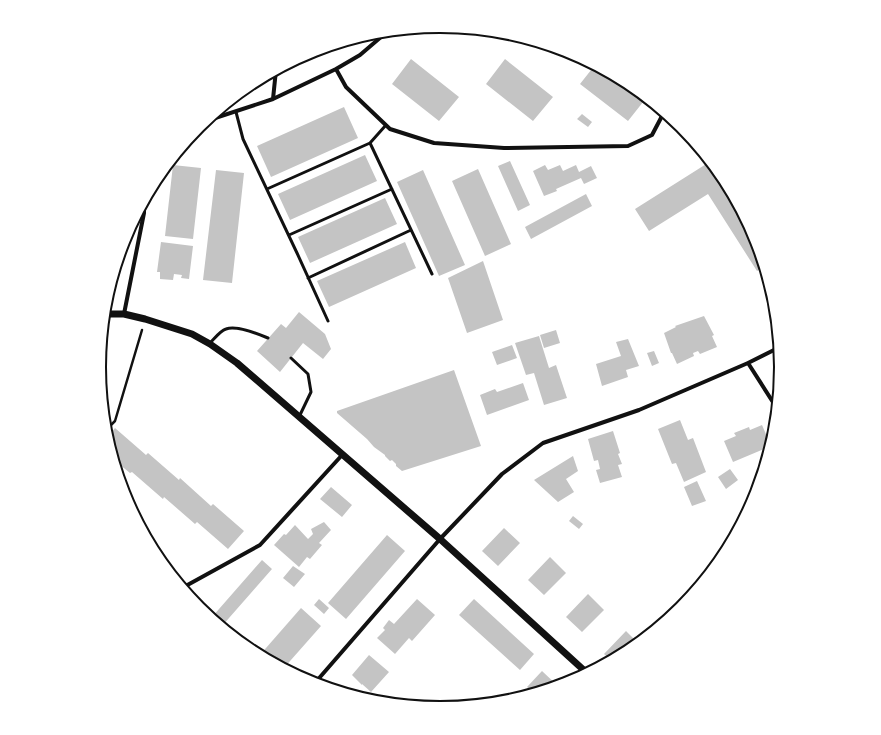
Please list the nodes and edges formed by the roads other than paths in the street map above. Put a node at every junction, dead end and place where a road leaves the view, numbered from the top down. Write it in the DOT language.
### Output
graph roads {
  1 [pos="379,38"];
  2 [pos="336,69"];
  3 [pos="275,77"];
  4 [pos="273,99"];
  5 [pos="236,112"];
  6 [pos="661,116"];
  7 [pos="219,117"];
  8 [pos="386,125"];
  9 [pos="370,143"];
  10 [pos="267,189"];
  11 [pos="392,189"];
  12 [pos="144,213"];
  13 [pos="411,230"];
  14 [pos="289,235"];
  15 [pos="432,274"];
  16 [pos="308,278"];
  17 [pos="110,314"];
  18 [pos="124,314"];
  19 [pos="328,321"];
  20 [pos="268,338"];
  21 [pos="210,344"];
  22 [pos="774,350"];
  23 [pos="291,358"];
  24 [pos="748,363"];
  25 [pos="773,402"];
  26 [pos="299,417"];
  27 [pos="343,454"];
  28 [pos="440,539"];
  29 [pos="187,585"];
  30 [pos="584,670"];
  31 [pos="318,679"];
  1 -- 2 [label="street"];
  2 -- 4 [label="street"];
  2 -- 8 [label="street"];
  3 -- 4 [label="street"];
  4 -- 5 [label="street"];
  5 -- 7 [label="street"];
  5 -- 10 [label="lane"];
  6 -- 8 [label="street"];
  8 -- 9 [label="lane"];
  9 -- 10 [label="lane"];
  9 -- 11 [label="lane"];
  10 -- 14 [label="lane"];
  11 -- 13 [label="lane"];
  11 -- 14 [label="lane"];
  12 -- 18 [label="street"];
  13 -- 15 [label="lane"];
  13 -- 16 [label="lane"];
  14 -- 16 [label="lane"];
  16 -- 19 [label="lane"];
  17 -- 18 [label="street"];
  18 -- 21 [label="street"];
  20 -- 21 [label="lane"];
  21 -- 26 [label="street"];
  22 -- 24 [label="street"];
  23 -- 26 [label="lane"];
  24 -- 25 [label="street"];
  24 -- 28 [label="street"];
  26 -- 27 [label="street"];
  27 -- 28 [label="street"];
  27 -- 29 [label="street"];
  28 -- 30 [label="street"];
  28 -- 31 [label="street"];
}
